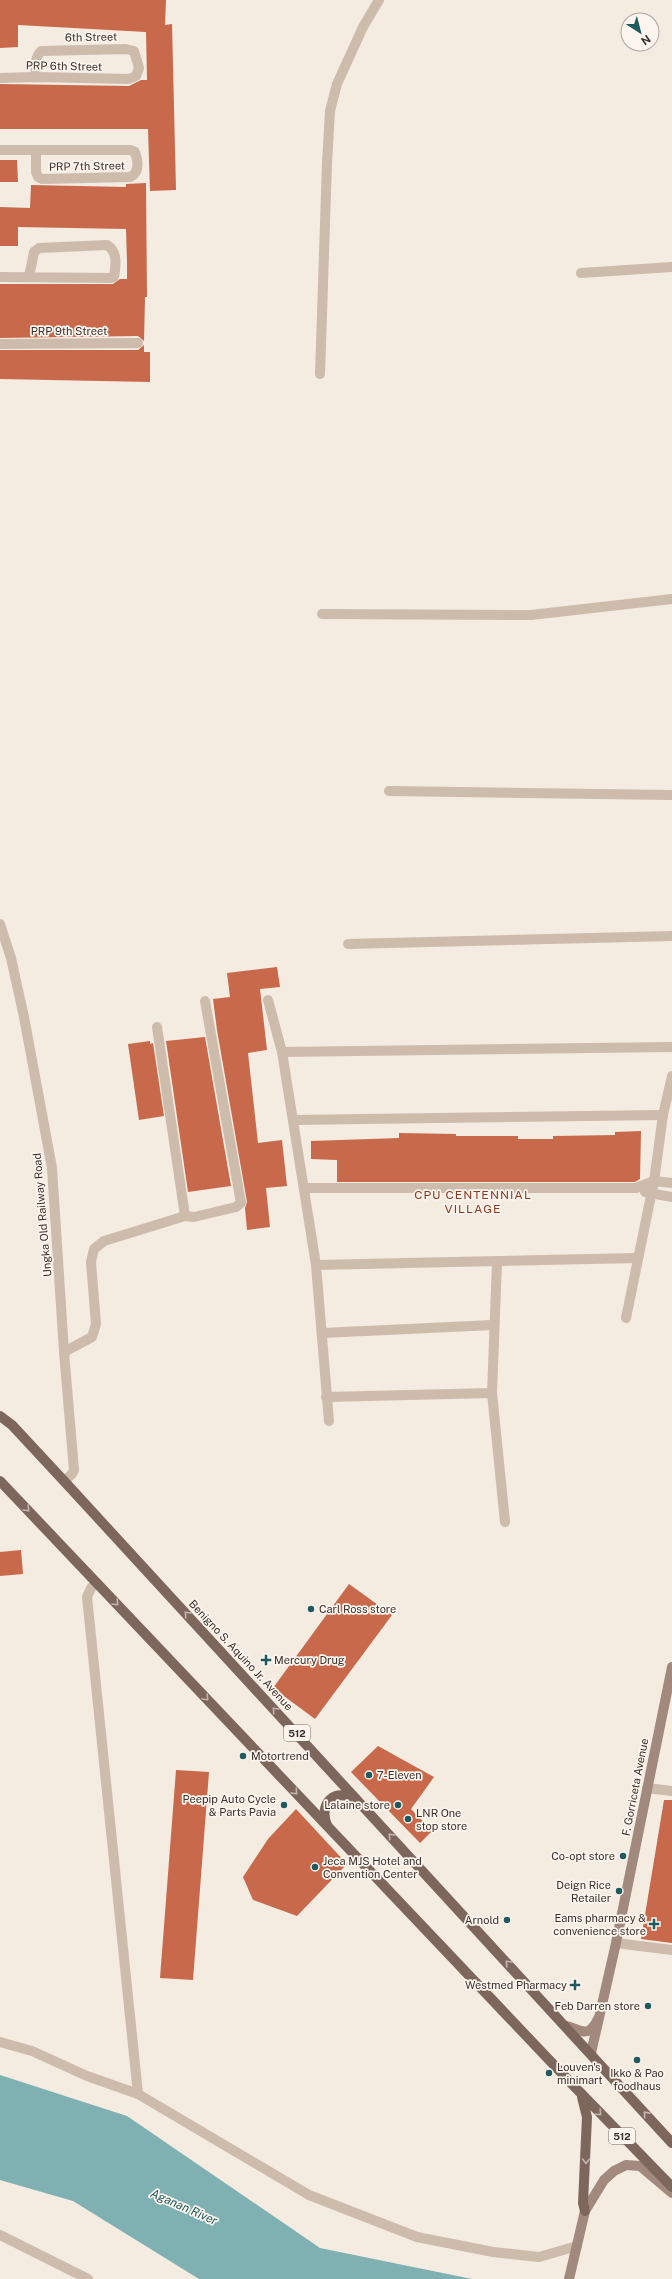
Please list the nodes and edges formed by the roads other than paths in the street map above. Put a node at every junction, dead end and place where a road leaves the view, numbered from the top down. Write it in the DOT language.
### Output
graph roads {
  1 [pos="379,0"];
  2 [pos="36,76"];
  3 [pos="0,78"];
  4 [pos="129,79"];
  5 [pos="0,150"];
  6 [pos="36,151"];
  7 [pos="672,267"];
  8 [pos="581,273"];
  9 [pos="0,277"];
  10 [pos="30,277"];
  11 [pos="138,343"];
  12 [pos="0,344"];
  13 [pos="320,374"];
  14 [pos="672,599"];
  15 [pos="322,614"];
  16 [pos="389,791"];
  17 [pos="672,795"];
  18 [pos="0,924"];
  19 [pos="672,936"];
  20 [pos="348,944"];
  21 [pos="268,1000"];
  22 [pos="205,1001"];
  23 [pos="157,1027"];
  24 [pos="672,1046"];
  25 [pos="282,1052"];
  26 [pos="672,1076"];
  27 [pos="663,1115"];
  28 [pos="293,1120"];
  29 [pos="654,1181"];
  30 [pos="672,1183"];
  31 [pos="304,1188"];
  32 [pos="636,1188"];
  33 [pos="651,1194"];
  34 [pos="672,1197"];
  35 [pos="185,1216"];
  36 [pos="638,1258"];
  37 [pos="497,1262"];
  38 [pos="316,1265"];
  39 [pos="626,1318"];
  40 [pos="493,1325"];
  41 [pos="322,1334"];
  42 [pos="64,1352"];
  43 [pos="492,1393"];
  44 [pos="326,1397"];
  45 [pos="0,1416"];
  46 [pos="329,1420"];
  47 [pos="0,1481"];
  48 [pos="64,1481"];
  49 [pos="505,1522"];
  50 [pos="97,1583"];
  51 [pos="672,1667"];
  52 [pos="647,1788"];
  53 [pos="672,1791"];
  54 [pos="359,1802"];
  55 [pos="328,1827"];
  56 [pos="616,1944"];
  57 [pos="672,1950"];
  58 [pos="603,2006"];
  59 [pos="566,2026"];
  60 [pos="0,2042"];
  61 [pos="591,2053"];
  62 [pos="572,2084"];
  63 [pos="138,2094"];
  64 [pos="672,2143"];
  65 [pos="672,2187"];
  66 [pos="672,2193"];
  67 [pos="585,2211"];
  68 [pos="0,2234"];
  69 [pos="577,2246"];
  70 [pos="88,2279"];
  71 [pos="569,2279"];
  1 -- 13 [label="street"];
  2 -- 3 [label="street, PRP 6th Street"];
  2 -- 4 [label="street, PRP 6th Street"];
  2 -- 4 [label="street, 6th Street"];
  5 -- 6 [label="street, PRP 7th Street"];
  6 -- 6 [label="street, PRP 7th Street"];
  7 -- 8 [label="street"];
  9 -- 10 [label="street"];
  10 -- 10 [label="street"];
  11 -- 12 [label="street, PRP 9th Street"];
  14 -- 15 [label="street"];
  16 -- 17 [label="street"];
  18 -- 42 [label="street, Ungka Old Railway Road"];
  19 -- 20 [label="street"];
  21 -- 25 [label="street"];
  22 -- 35 [label="street"];
  23 -- 35 [label="street"];
  24 -- 25 [label="street"];
  25 -- 28 [label="street"];
  26 -- 27 [label="street"];
  27 -- 28 [label="street"];
  27 -- 29 [label="street"];
  28 -- 31 [label="street"];
  29 -- 30 [label="street"];
  29 -- 32 [label="street"];
  29 -- 33 [label="street"];
  31 -- 32 [label="street"];
  31 -- 38 [label="street"];
  32 -- 33 [label="street"];
  33 -- 34 [label="street"];
  33 -- 36 [label="street"];
  35 -- 42 [label="street"];
  36 -- 37 [label="street"];
  36 -- 39 [label="street"];
  37 -- 38 [label="street"];
  37 -- 40 [label="street"];
  38 -- 41 [label="street"];
  40 -- 41 [label="street"];
  40 -- 43 [label="street"];
  41 -- 44 [label="street"];
  42 -- 48 [label="street, Ungka Old Railway Road"];
  43 -- 44 [label="street"];
  43 -- 49 [label="street"];
  44 -- 46 [label="street"];
  45 -- 48 [label="main road, Benigno S. Aquino Jr. Avenue / 512"];
  47 -- 50 [label="main road, 512, one-way"];
  54 -- 48 [label="main road, Benigno S. Aquino Jr. Avenue / 512, one-way"];
  50 -- 55 [label="main road, 512, one-way"];
  50 -- 63 [label="street"];
  51 -- 52 [label="main road, F. Gorriceta Avenue"];
  52 -- 53 [label="street"];
  52 -- 56 [label="main road, F. Gorriceta Avenue"];
  54 -- 55 [label="main road"];
  59 -- 54 [label="main road, Benigno S. Aquino Jr. Avenue / 512, one-way"];
  55 -- 62 [label="main road, 512"];
  56 -- 57 [label="street"];
  56 -- 58 [label="main road, F. Gorriceta Avenue"];
  58 -- 59 [label="main road"];
  58 -- 61 [label="main road, F. Gorriceta Avenue"];
  59 -- 61 [label="main road, Benigno S. Aquino Jr. Avenue / 512"];
  60 -- 63 [label="street"];
  64 -- 61 [label="main road, Benigno S. Aquino Jr. Avenue / 512, one-way"];
  62 -- 65 [label="main road, 512, one-way"];
  62 -- 67 [label="main road, one-way"];
  63 -- 69 [label="street"];
  66 -- 67 [label="main road"];
  67 -- 69 [label="main road"];
  68 -- 70 [label="street"];
  69 -- 71 [label="main road"];
}
